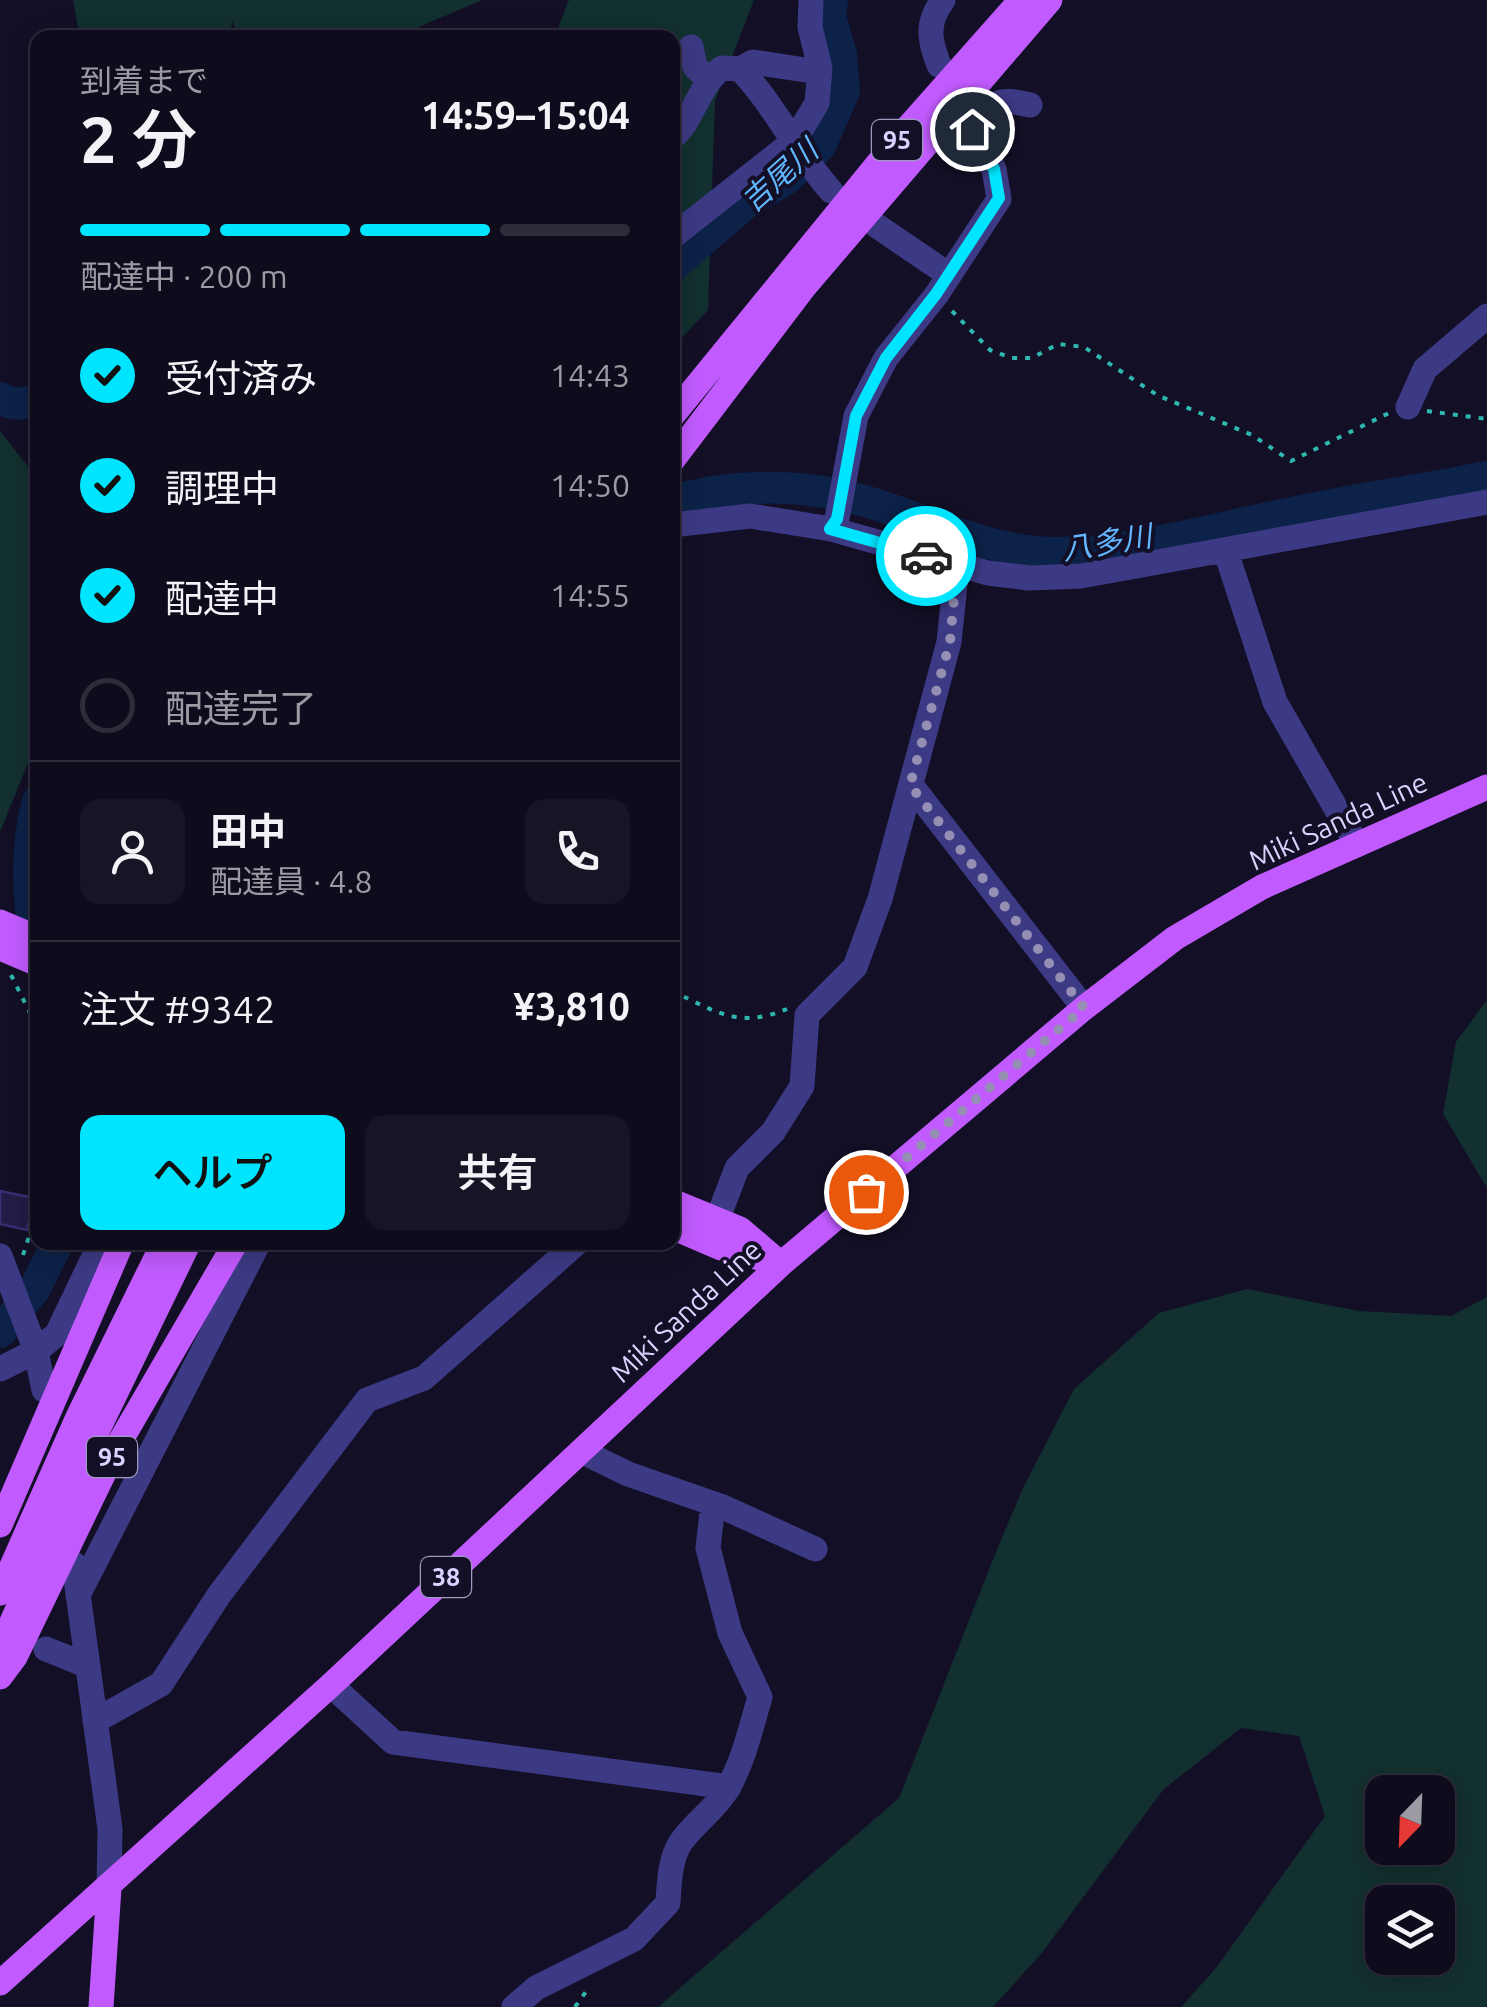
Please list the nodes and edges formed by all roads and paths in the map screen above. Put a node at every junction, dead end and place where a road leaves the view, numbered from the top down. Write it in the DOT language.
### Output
graph roads {
  1 [pos="812,0"];
  2 [pos="943,0"];
  3 [pos="1020,0"];
  4 [pos="1050,0"];
  5 [pos="690,47"];
  6 [pos="940,65"];
  7 [pos="740,69"];
  8 [pos="820,72"];
  9 [pos="708,79"];
  10 [pos="1030,104"];
  11 [pos="680,131"];
  12 [pos="796,146"];
  13 [pos="823,182"];
  14 [pos="877,226"];
  15 [pos="680,230"];
  16 [pos="943,284"];
  17 [pos="1487,316"];
  18 [pos="680,406"];
  19 [pos="1408,407"];
  20 [pos="1487,420"];
  21 [pos="680,450"];
  22 [pos="1487,502"];
  23 [pos="680,524"];
  24 [pos="834,524"];
  25 [pos="1226,552"];
  26 [pos="957,565"];
  27 [pos="910,785"];
  28 [pos="1487,787"];
  29 [pos="1357,844"];
  30 [pos="12,947"];
  31 [pos="680,995"];
  32 [pos="30,1004"];
  33 [pos="1084,1008"];
  34 [pos="807,1015"];
  35 [pos="680,1204"];
  36 [pos="718,1220"];
  37 [pos="680,1230"];
  38 [pos="30,1240"];
  39 [pos="95,1250"];
  40 [pos="118,1250"];
  41 [pos="160,1250"];
  42 [pos="185,1250"];
  43 [pos="231,1250"];
  44 [pos="255,1250"];
  45 [pos="569,1250"];
  46 [pos="781,1264"];
  47 [pos="5,1275"];
  48 [pos="34,1346"];
  49 [pos="0,1369"];
  50 [pos="44,1390"];
  51 [pos="581,1451"];
  52 [pos="714,1504"];
  53 [pos="0,1525"];
  54 [pos="815,1549"];
  55 [pos="74,1564"];
  56 [pos="0,1593"];
  57 [pos="78,1595"];
  58 [pos="0,1649"];
  59 [pos="46,1649"];
  60 [pos="88,1666"];
  61 [pos="0,1678"];
  62 [pos="331,1685"];
  63 [pos="95,1720"];
  64 [pos="728,1788"];
  65 [pos="109,1888"];
  66 [pos="0,1983"];
  67 [pos="101,2007"];
  68 [pos="514,2007"];
  1 -- 8 [label="street"];
  2 -- 6 [label="street"];
  3 -- 18 [label="main road, 95"];
  4 -- 21 [label="main road, 95"];
  5 -- 9 [label="street"];
  7 -- 8 [label="street"];
  7 -- 9 [label="street"];
  7 -- 12 [label="street"];
  8 -- 12 [label="street"];
  9 -- 11 [label="street"];
  10 -- 16 [label="street"];
  12 -- 13 [label="street"];
  12 -- 15 [label="street"];
  14 -- 16 [label="street"];
  16 -- 19 [label="path"];
  16 -- 24 [label="street"];
  17 -- 19 [label="street"];
  19 -- 20 [label="path"];
  22 -- 25 [label="street"];
  23 -- 24 [label="street"];
  24 -- 26 [label="street"];
  25 -- 26 [label="street"];
  25 -- 29 [label="street"];
  26 -- 27 [label="street"];
  27 -- 33 [label="street"];
  27 -- 34 [label="street"];
  28 -- 29 [label="main road, Miki Sanda Line / 38"];
  29 -- 33 [label="main road, Miki Sanda Line / 38"];
  30 -- 32 [label="path"];
  31 -- 34 [label="path"];
  33 -- 46 [label="main road, Miki Sanda Line / 38"];
  34 -- 36 [label="street"];
  35 -- 36 [label="main road"];
  36 -- 46 [label="main road"];
  37 -- 46 [label="main road"];
  38 -- 47 [label="path"];
  39 -- 48 [label="street"];
  40 -- 53 [label="main road"];
  41 -- 56 [label="main road, 95"];
  42 -- 58 [label="main road, 95"];
  43 -- 61 [label="main road, 95"];
  44 -- 57 [label="street"];
  45 -- 63 [label="street"];
  46 -- 51 [label="main road, Miki Sanda Line / 38"];
  47 -- 48 [label="street"];
  48 -- 49 [label="street"];
  48 -- 50 [label="street"];
  51 -- 52 [label="street"];
  51 -- 62 [label="main road, Miki Sanda Line / 38"];
  52 -- 54 [label="street"];
  52 -- 64 [label="street"];
  55 -- 57 [label="street"];
  57 -- 60 [label="street"];
  59 -- 60 [label="street"];
  60 -- 63 [label="street"];
  62 -- 64 [label="street"];
  62 -- 65 [label="main road, Miki Sanda Line / 38"];
  63 -- 65 [label="street"];
  64 -- 68 [label="street"];
  65 -- 66 [label="main road, Miki Sanda Line / 38"];
  65 -- 67 [label="main road"];
}
